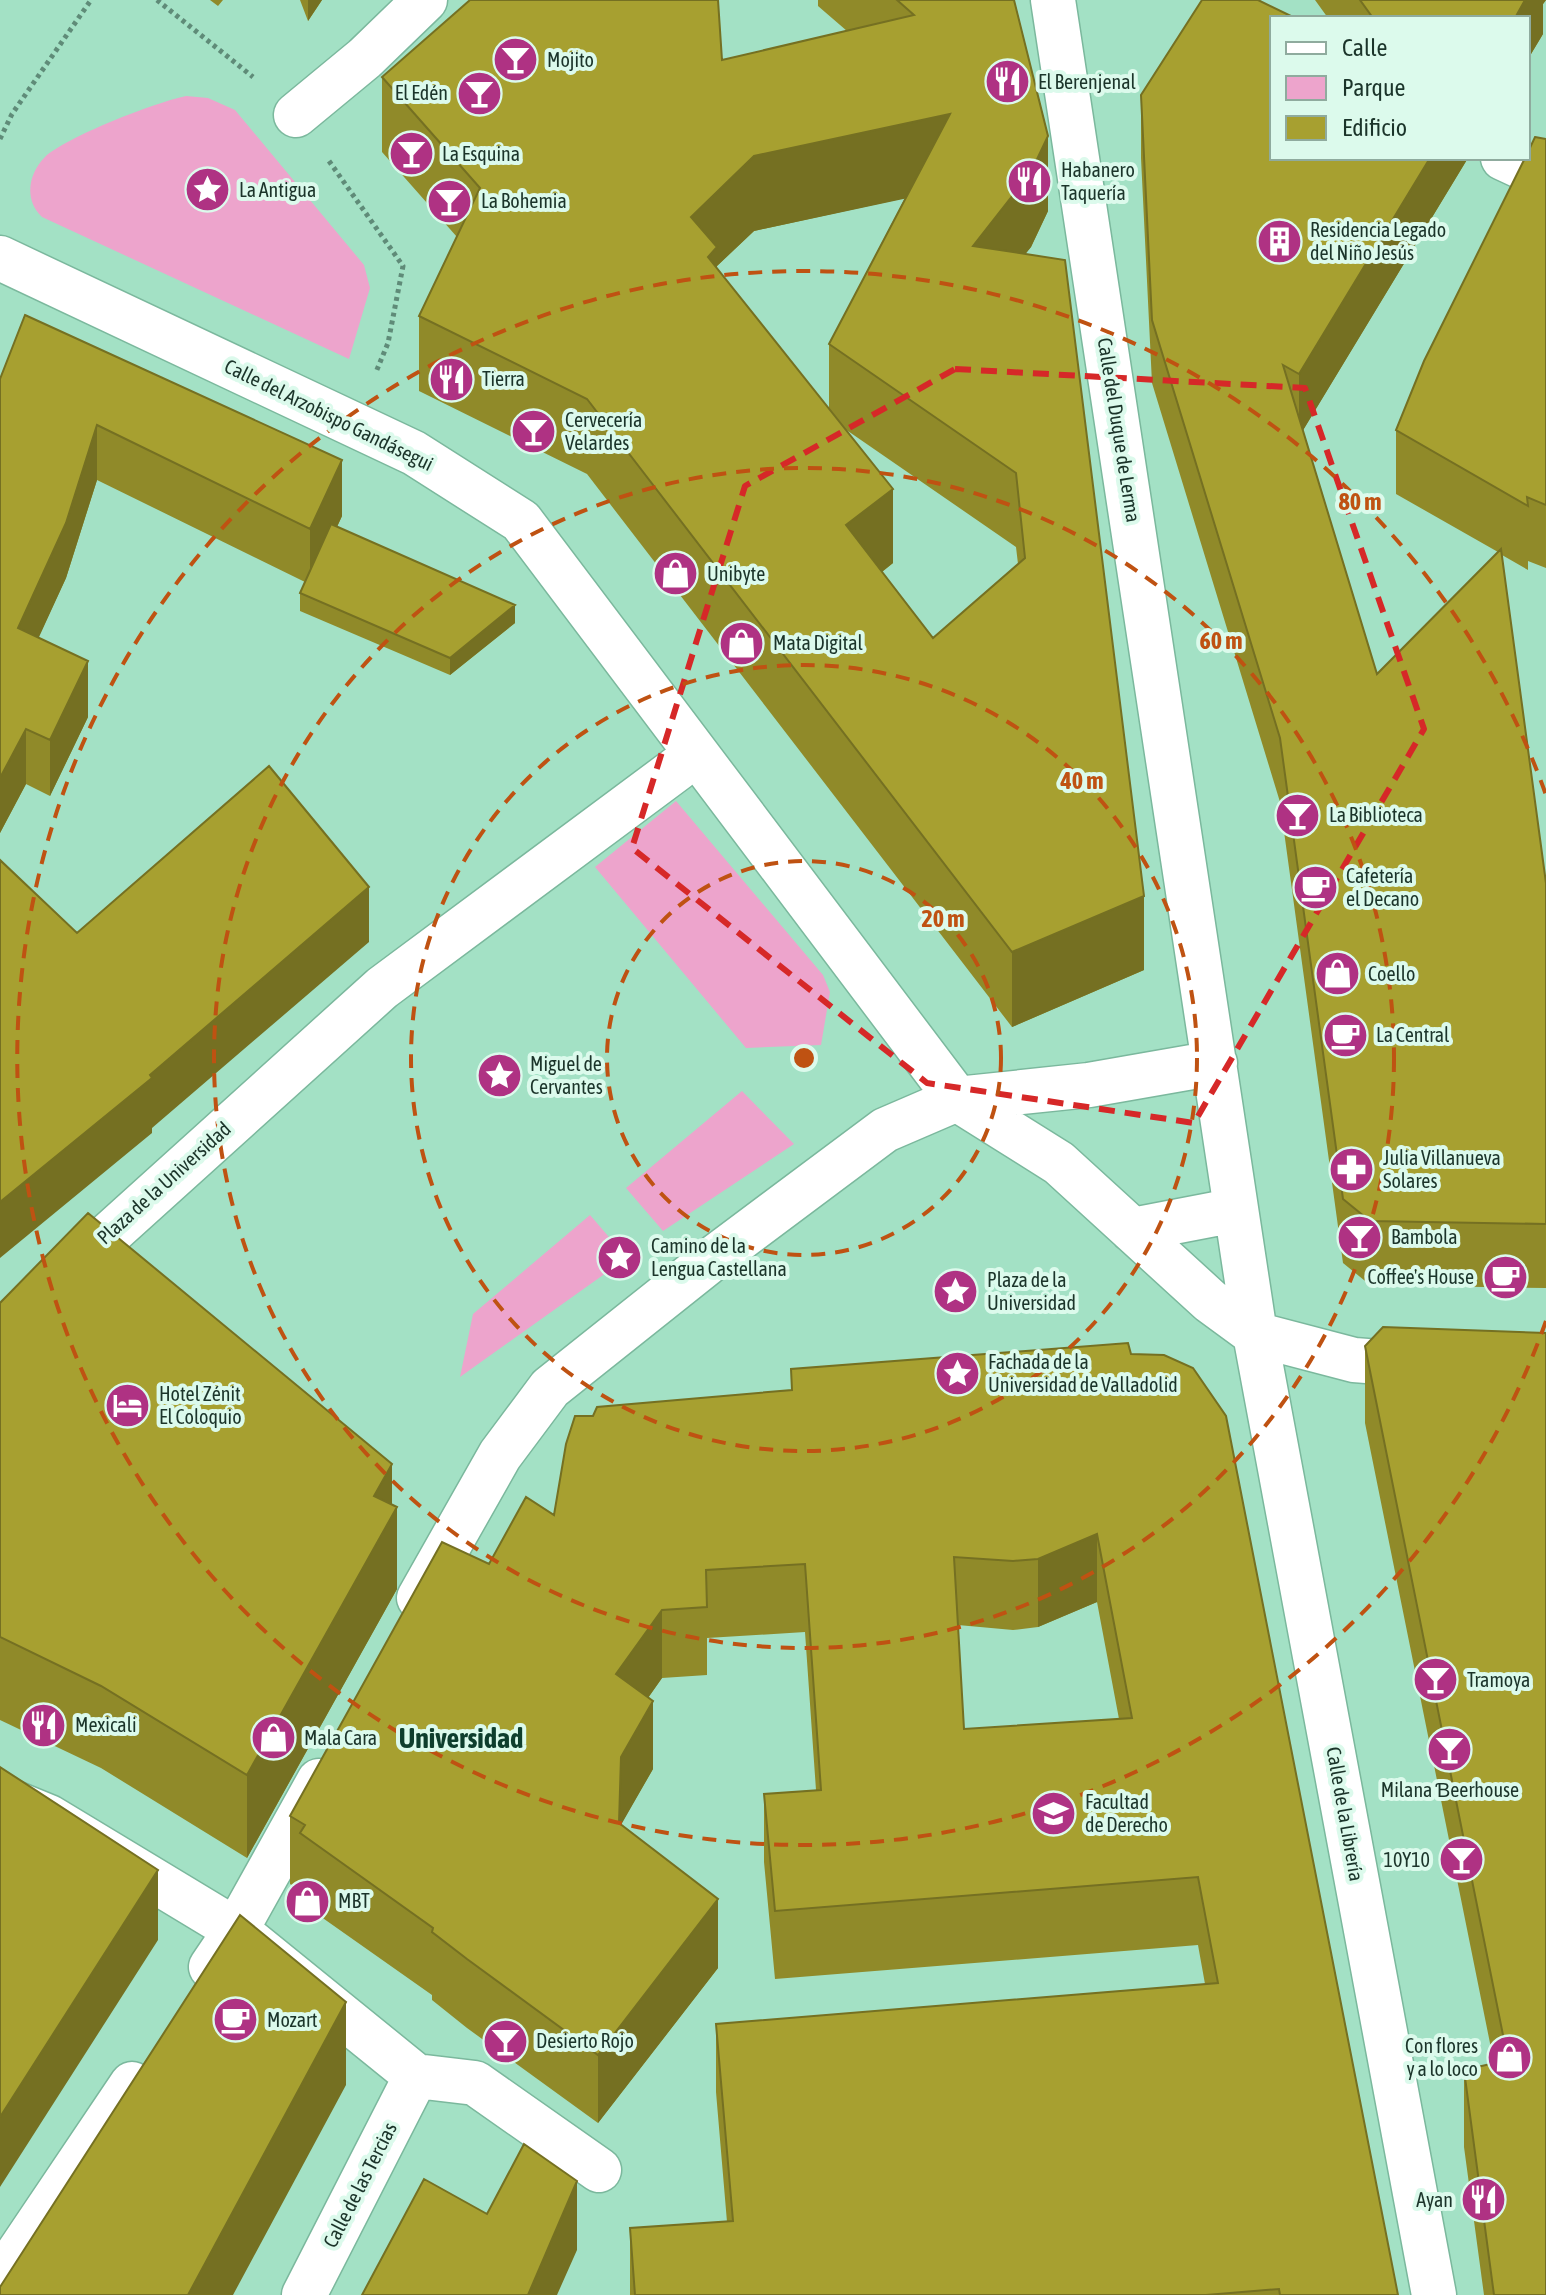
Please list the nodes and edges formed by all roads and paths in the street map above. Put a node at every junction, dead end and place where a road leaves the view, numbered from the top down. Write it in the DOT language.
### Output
graph roads {
  1 [pos="91,0"];
  2 [pos="157,0"];
  3 [pos="425,0"];
  4 [pos="1053,0"];
  5 [pos="296,115"];
  6 [pos="0,139"];
  7 [pos="1507,160"];
  8 [pos="1546,178"];
  9 [pos="0,258"];
  10 [pos="0,283"];
  11 [pos="355,425"];
  12 [pos="687,760"];
  13 [pos="1215,1063"];
  14 [pos="957,1099"];
  15 [pos="1236,1210"];
  16 [pos="1132,1230"];
  17 [pos="0,1333"];
  18 [pos="1255,1334"];
  19 [pos="1546,1375"];
  20 [pos="401,1631"];
  21 [pos="341,1740"];
  22 [pos="0,1797"];
  23 [pos="236,1930"];
  24 [pos="193,1995"];
  25 [pos="158,2047"];
  26 [pos="416,2076"];
  27 [pos="599,2170"];
  28 [pos="0,2280"];
  29 [pos="304,2295"];
  30 [pos="1434,2295"];
  1 -- 6 [label="path"];
  2 -- 5 [label="path"];
  3 -- 5 [label="street"];
  4 -- 13 [label="street, Calle del Duque de Lerma"];
  5 -- 11 [label="path"];
  7 -- 8 [label="street"];
  9 -- 11 [label="street, Calle del Arzobispo Gandásegui"];
  10 -- 11 [label="street"];
  11 -- 12 [label="street, Calle del Arzobispo Gandásegui"];
  12 -- 14 [label="street"];
  12 -- 17 [label="street, Plaza de la Universidad"];
  13 -- 14 [label="street"];
  13 -- 15 [label="street"];
  14 -- 16 [label="street"];
  14 -- 20 [label="street"];
  15 -- 16 [label="street"];
  15 -- 18 [label="street"];
  16 -- 18 [label="street"];
  18 -- 19 [label="street"];
  18 -- 30 [label="street, Calle de la Librería"];
  21 -- 23 [label="street"];
  22 -- 23 [label="street"];
  23 -- 24 [label="street"];
  23 -- 26 [label="street"];
  25 -- 28 [label="street"];
  26 -- 27 [label="street"];
  26 -- 29 [label="street, Calle de las Tercias"];
}
